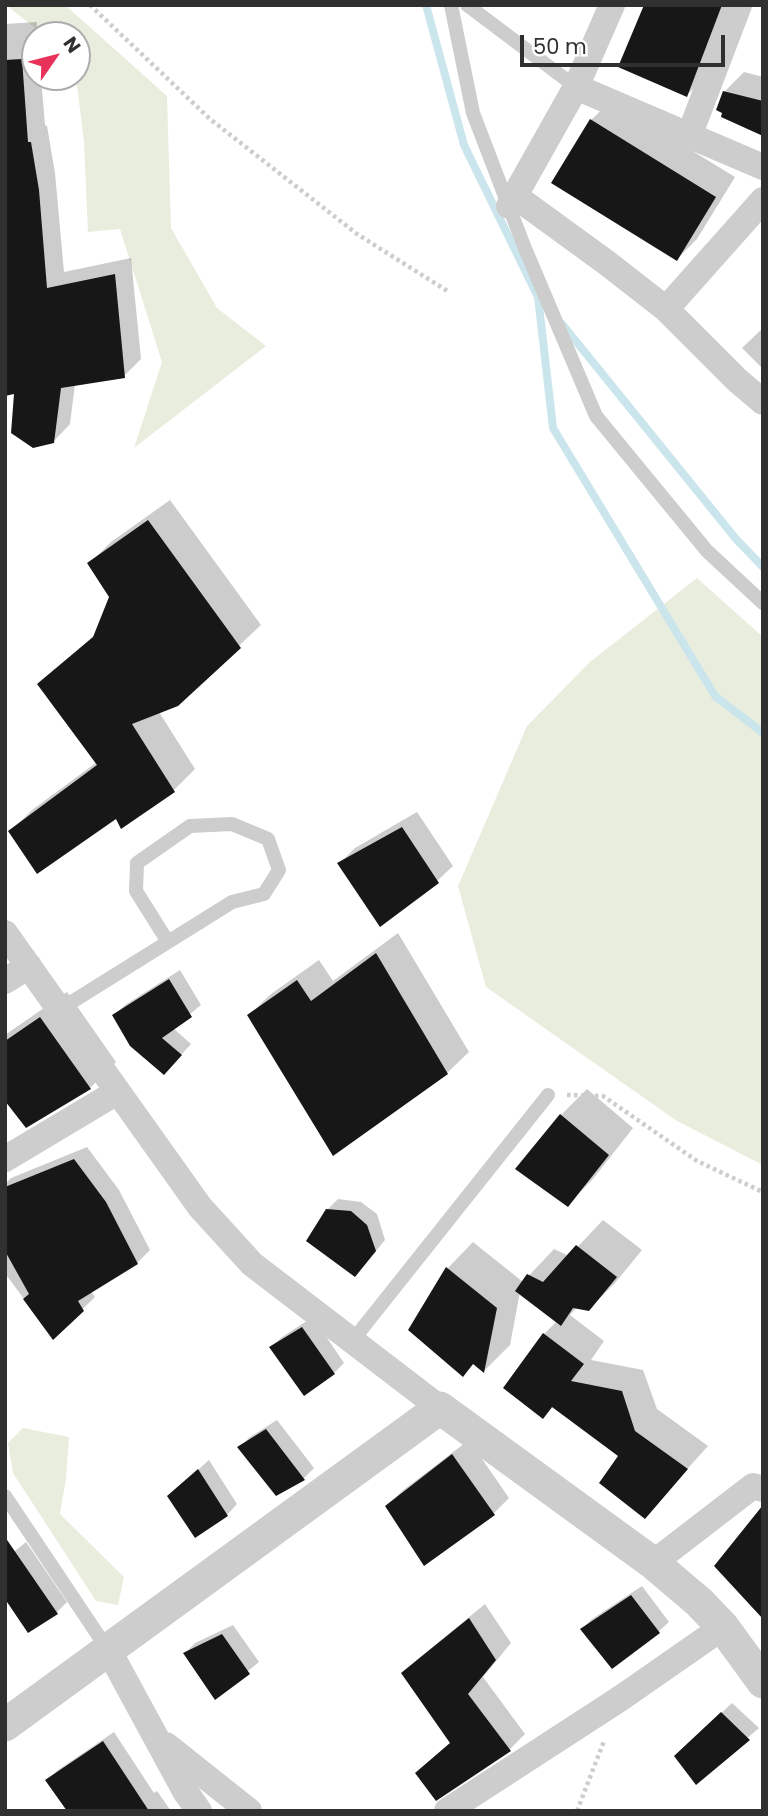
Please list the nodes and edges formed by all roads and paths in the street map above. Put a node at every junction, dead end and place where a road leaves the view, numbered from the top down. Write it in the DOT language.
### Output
graph roads {
  1 [pos="90,5"];
  2 [pos="451,5"];
  3 [pos="467,5"];
  4 [pos="612,5"];
  5 [pos="739,5"];
  6 [pos="576,87"];
  7 [pos="689,136"];
  8 [pos="763,167"];
  9 [pos="763,200"];
  10 [pos="512,201"];
  11 [pos="449,292"];
  12 [pos="666,309"];
  13 [pos="763,402"];
  14 [pos="763,603"];
  15 [pos="5,933"];
  16 [pos="168,942"];
  17 [pos="29,966"];
  18 [pos="5,981"];
  19 [pos="59,1010"];
  20 [pos="117,1092"];
  21 [pos="548,1095"];
  22 [pos="5,1159"];
  23 [pos="763,1192"];
  24 [pos="353,1340"];
  25 [pos="440,1408"];
  26 [pos="763,1489"];
  27 [pos="5,1496"];
  28 [pos="653,1563"];
  29 [pos="723,1627"];
  30 [pos="109,1651"];
  31 [pos="763,1682"];
  32 [pos="621,1698"];
  33 [pos="5,1724"];
  34 [pos="157,1738"];
  35 [pos="199,1811"];
  36 [pos="249,1811"];
  37 [pos="447,1811"];
  38 [pos="577,1811"];
  1 -- 11 [label="path"];
  2 -- 10 [label="lane"];
  3 -- 6 [label="lane"];
  4 -- 6 [label="street"];
  5 -- 7 [label="street"];
  6 -- 7 [label="street"];
  6 -- 10 [label="street"];
  7 -- 8 [label="street"];
  9 -- 12 [label="street"];
  10 -- 12 [label="street"];
  10 -- 14 [label="lane"];
  12 -- 13 [label="street"];
  15 -- 17 [label="street"];
  16 -- 16 [label="lane"];
  16 -- 19 [label="lane"];
  17 -- 18 [label="street"];
  17 -- 19 [label="street"];
  19 -- 20 [label="street"];
  20 -- 22 [label="street"];
  20 -- 24 [label="street"];
  21 -- 23 [label="path"];
  21 -- 24 [label="lane"];
  24 -- 25 [label="street"];
  25 -- 28 [label="street"];
  25 -- 30 [label="street"];
  26 -- 28 [label="street"];
  27 -- 30 [label="lane"];
  28 -- 29 [label="street"];
  29 -- 31 [label="street"];
  29 -- 32 [label="street"];
  30 -- 33 [label="street"];
  30 -- 34 [label="street"];
  32 -- 37 [label="street"];
  32 -- 38 [label="path"];
  34 -- 35 [label="street"];
  34 -- 36 [label="street"];
}
